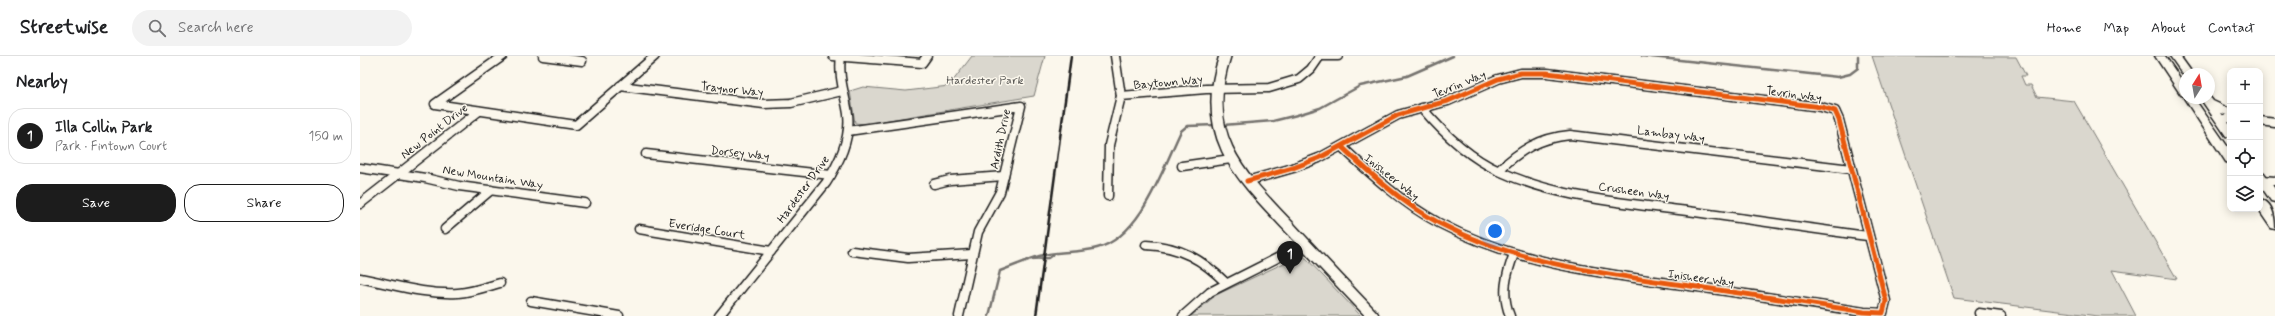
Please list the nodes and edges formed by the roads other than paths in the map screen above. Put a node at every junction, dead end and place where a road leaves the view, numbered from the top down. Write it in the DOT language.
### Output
graph roads {
  1 [pos="503,56"];
  2 [pos="543,56"];
  3 [pos="654,56"];
  4 [pos="838,56"];
  5 [pos="928,56"];
  6 [pos="1115,56"];
  7 [pos="1225,56"];
  8 [pos="1320,56"];
  9 [pos="1338,56"];
  10 [pos="2160,56"];
  11 [pos="2176,56"];
  12 [pos="582,61"];
  13 [pos="2184,68"];
  14 [pos="2179,84"];
  15 [pos="620,86"];
  16 [pos="1217,89"];
  17 [pos="842,91"];
  18 [pos="1121,96"];
  19 [pos="2192,104"];
  20 [pos="2210,104"];
  21 [pos="2211,104"];
  22 [pos="1422,108"];
  23 [pos="479,111"];
  24 [pos="1835,111"];
  25 [pos="2227,112"];
  26 [pos="2226,121"];
  27 [pos="2263,121"];
  28 [pos="2275,123"];
  29 [pos="848,131"];
  30 [pos="1342,147"];
  31 [pos="646,154"];
  32 [pos="2227,155"];
  33 [pos="1231,159"];
  34 [pos="1182,166"];
  35 [pos="360,168"];
  36 [pos="1851,169"];
  37 [pos="1498,172"];
  38 [pos="399,173"];
  39 [pos="831,175"];
  40 [pos="1004,176"];
  41 [pos="2263,178"];
  42 [pos="1247,181"];
  43 [pos="2263,181"];
  44 [pos="2275,181"];
  45 [pos="934,184"];
  46 [pos="491,190"];
  47 [pos="1108,196"];
  48 [pos="2275,198"];
  49 [pos="585,203"];
  50 [pos="360,204"];
  51 [pos="2263,207"];
  52 [pos="2275,224"];
  53 [pos="445,229"];
  54 [pos="639,229"];
  55 [pos="1868,236"];
  56 [pos="1305,244"];
  57 [pos="1146,245"];
  58 [pos="771,251"];
  59 [pos="852,251"];
  60 [pos="972,254"];
  61 [pos="1514,254"];
  62 [pos="360,278"];
  63 [pos="1226,282"];
  64 [pos="500,283"];
  65 [pos="531,301"];
  66 [pos="619,316"];
  67 [pos="719,316"];
  68 [pos="959,316"];
  69 [pos="1183,316"];
  70 [pos="1374,316"];
  71 [pos="1510,316"];
  72 [pos="1980,316"];
  73 [pos="2001,316"];
  1 -- 23 [label="street, New Point Drive"];
  2 -- 12 [label="street"];
  3 -- 15 [label="street"];
  4 -- 5 [label="street"];
  4 -- 17 [label="street, Hardester Drive"];
  6 -- 18 [label="street"];
  7 -- 16 [label="street"];
  8 -- 9 [label="street"];
  8 -- 16 [label="street, Baytown Way"];
  10 -- 14 [label="main road"];
  11 -- 13 [label="main road"];
  15 -- 17 [label="street, Traynor Way"];
  15 -- 23 [label="street"];
  16 -- 18 [label="street, Baytown Way"];
  16 -- 33 [label="street"];
  17 -- 29 [label="street, Hardester Drive"];
  18 -- 47 [label="street"];
  19 -- 32 [label="main road"];
  20 -- 26 [label="main road"];
  21 -- 25 [label="main road"];
  22 -- 24 [label="street, Tevrin Way"];
  22 -- 30 [label="street, Tevrin Way"];
  22 -- 37 [label="street, Crusheen Way"];
  23 -- 38 [label="street, New Point Drive"];
  24 -- 36 [label="street, Inisheer Way"];
  27 -- 28 [label="street"];
  29 -- 39 [label="street, Hardester Drive"];
  29 -- 40 [label="street, Ardith Drive"];
  30 -- 42 [label="street, Tevrin Way"];
  30 -- 61 [label="street, Inisheer Way"];
  31 -- 39 [label="street, Dorsey Way"];
  33 -- 34 [label="street"];
  33 -- 42 [label="street"];
  35 -- 38 [label="street, New Mountain Way"];
  36 -- 37 [label="street, Lambay Way"];
  36 -- 55 [label="street, Inisheer Way"];
  37 -- 55 [label="street, Crusheen Way"];
  38 -- 46 [label="street, New Mountain Way"];
  38 -- 50 [label="street, New Point Drive"];
  39 -- 58 [label="street, Hardester Drive"];
  40 -- 45 [label="street"];
  40 -- 60 [label="street, Ardith Drive"];
  41 -- 44 [label="street"];
  42 -- 56 [label="street"];
  43 -- 48 [label="main road"];
  46 -- 49 [label="street, New Mountain Way"];
  46 -- 53 [label="street"];
  51 -- 52 [label="main road"];
  54 -- 58 [label="street, Everidge Court"];
  55 -- 61 [label="street, Inisheer Way"];
  56 -- 63 [label="street"];
  56 -- 70 [label="street"];
  57 -- 63 [label="street"];
  58 -- 67 [label="street, Hardester Drive"];
  59 -- 60 [label="street"];
  60 -- 68 [label="street, Ardith Drive"];
  61 -- 71 [label="street"];
  62 -- 64 [label="street"];
  63 -- 69 [label="street"];
  65 -- 66 [label="street"];
  72 -- 73 [label="street"];
}
